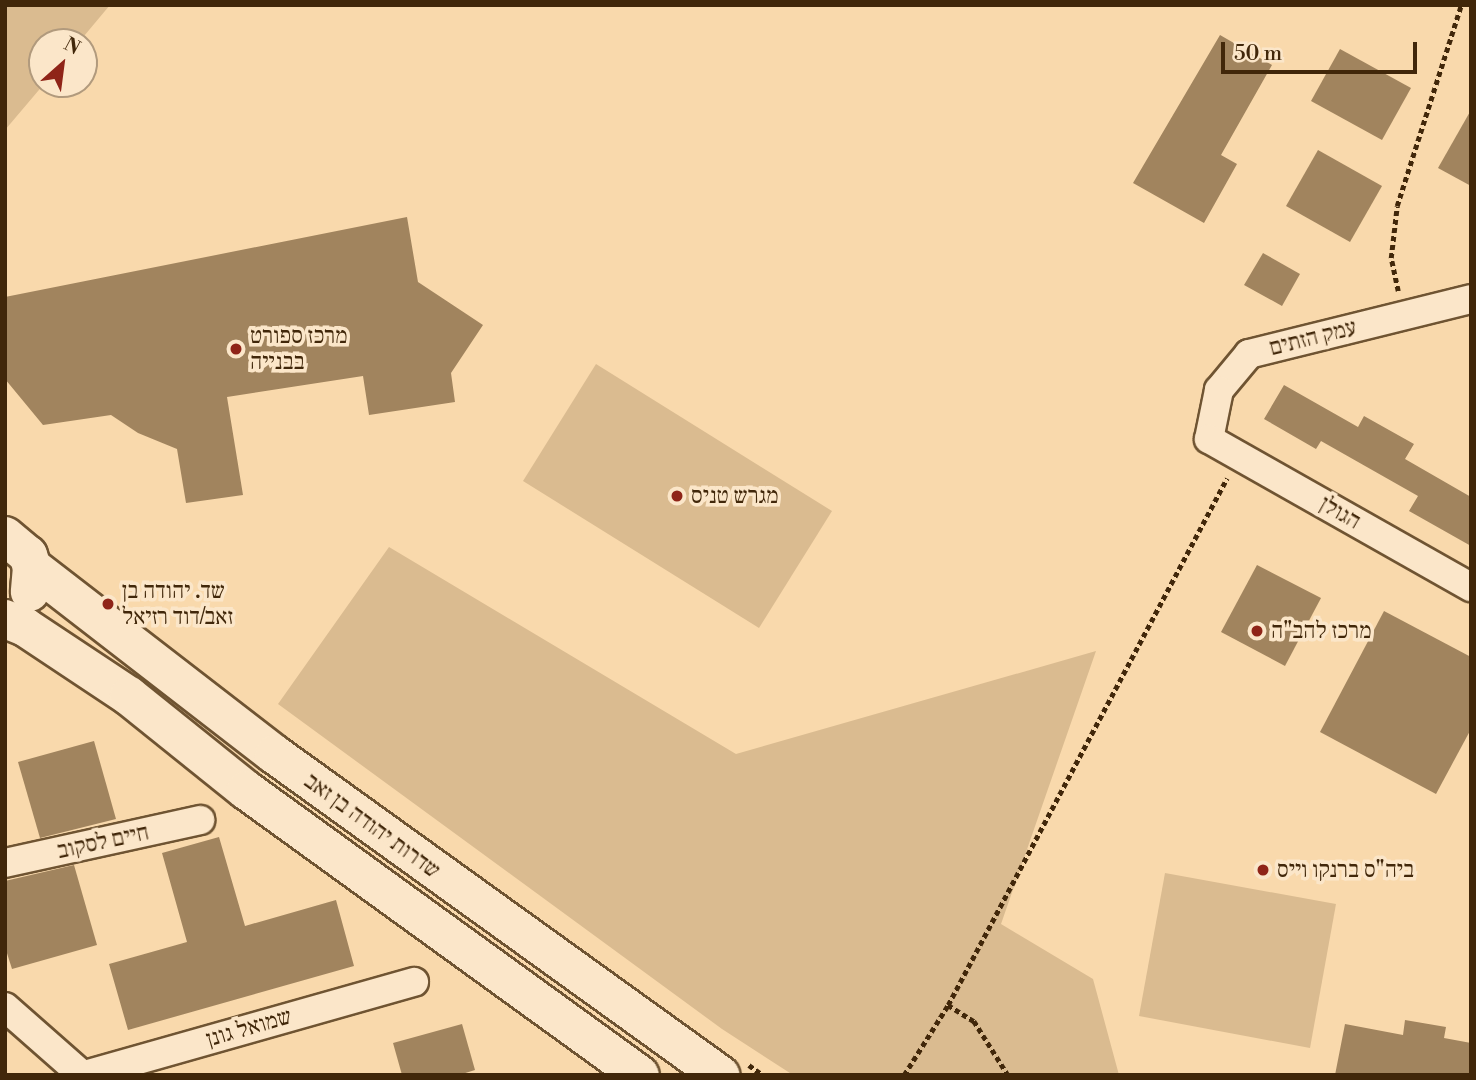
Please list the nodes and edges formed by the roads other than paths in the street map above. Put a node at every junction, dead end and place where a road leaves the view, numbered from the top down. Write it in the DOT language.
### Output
graph roads {
  1 [pos="1471,299"];
  2 [pos="1209,439"];
  3 [pos="5,536"];
  4 [pos="33,567"];
  5 [pos="1471,587"];
  6 [pos="5,616"];
  7 [pos="200,820"];
  8 [pos="5,863"];
  9 [pos="414,982"];
  10 [pos="5,1007"];
  11 [pos="83,1075"];
  12 [pos="640,1075"];
  13 [pos="720,1075"];
  1 -- 2 [label="street, עמק הזתים"];
  2 -- 5 [label="street, הגולן"];
  3 -- 4 [label="main road, שדרות יהודה בן זאב"];
  4 -- 6 [label="main road"];
  4 -- 13 [label="main road, שדרות יהודה בן זאב"];
  6 -- 12 [label="main road, שדרות יהודה בן זאב"];
  7 -- 8 [label="street, חיים לסקוב"];
  9 -- 11 [label="street, שמואל גונן"];
  10 -- 11 [label="street"];
}
